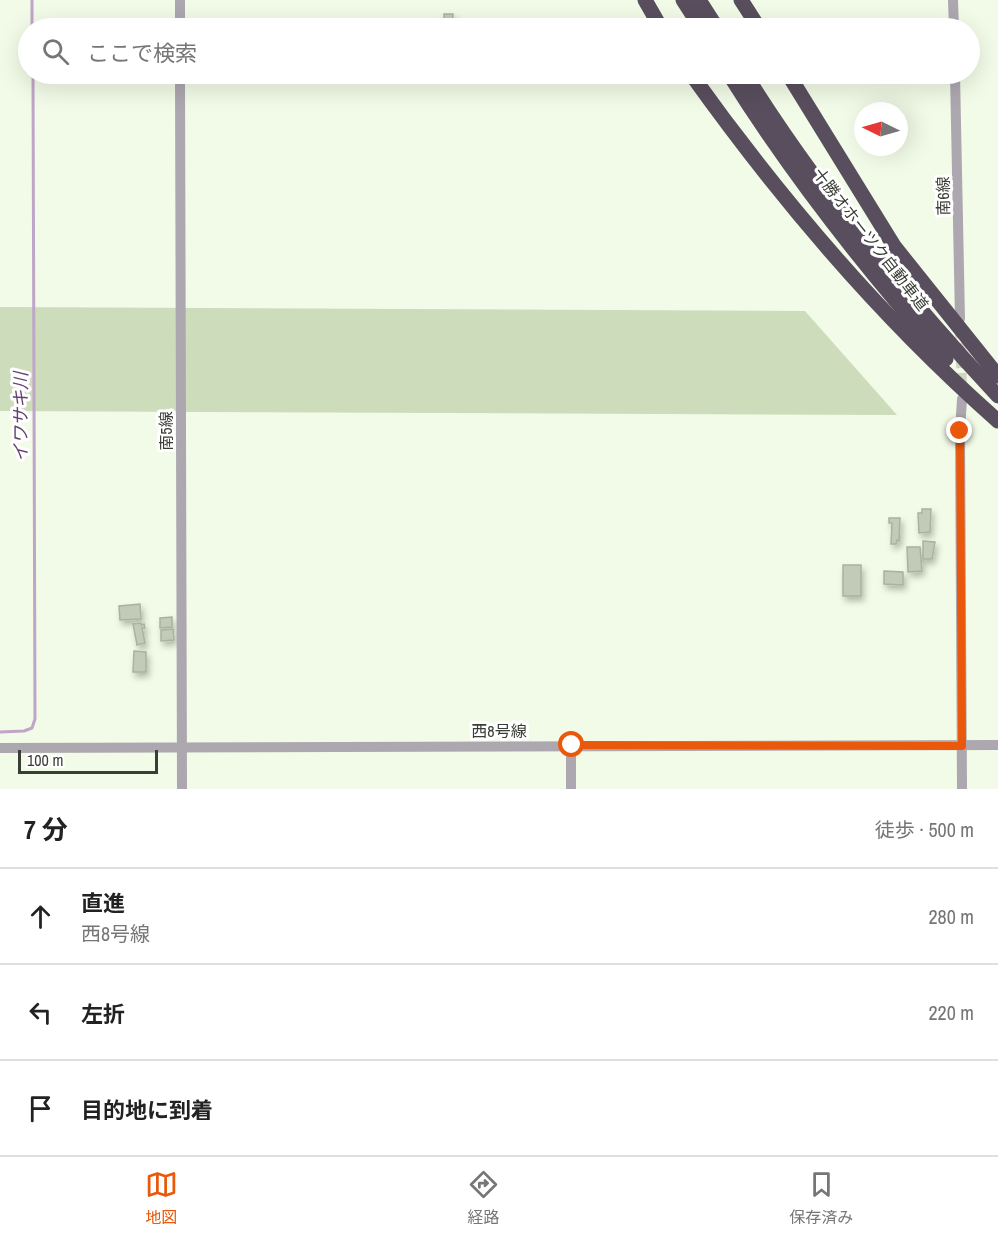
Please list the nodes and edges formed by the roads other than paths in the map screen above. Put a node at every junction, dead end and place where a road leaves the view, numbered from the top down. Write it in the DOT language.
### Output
graph roads {
  1 [pos="180,0"];
  2 [pos="645,0"];
  3 [pos="683,0"];
  4 [pos="699,0"];
  5 [pos="741,0"];
  6 [pos="953,0"];
  7 [pos="180,18"];
  8 [pos="655,18"];
  9 [pos="695,18"];
  10 [pos="711,18"];
  11 [pos="753,18"];
  12 [pos="954,18"];
  13 [pos="180,84"];
  14 [pos="699,84"];
  15 [pos="736,84"];
  16 [pos="752,84"];
  17 [pos="794,84"];
  18 [pos="955,84"];
  19 [pos="960,318"];
  20 [pos="998,376"];
  21 [pos="998,396"];
  22 [pos="962,399"];
  23 [pos="998,419"];
  24 [pos="572,745"];
  25 [pos="998,745"];
  26 [pos="962,746"];
  27 [pos="0,748"];
  28 [pos="182,748"];
  29 [pos="182,789"];
  30 [pos="571,789"];
  31 [pos="962,789"];
  1 -- 7 [label="street"];
  2 -- 8 [label="highway"];
  3 -- 9 [label="highway"];
  4 -- 10 [label="highway"];
  5 -- 11 [label="highway"];
  6 -- 12 [label="street"];
  13 -- 28 [label="street, 南5線"];
  14 -- 23 [label="highway"];
  15 -- 23 [label="highway, 十勝オホーツク自動車道"];
  16 -- 21 [label="highway, 十勝オホーツク自動車道"];
  17 -- 20 [label="highway"];
  18 -- 19 [label="street, 南6線"];
  22 -- 26 [label="street"];
  24 -- 26 [label="street, 西8号線"];
  24 -- 28 [label="street, 西8号線"];
  24 -- 30 [label="street"];
  25 -- 26 [label="street, 西8号線"];
  26 -- 31 [label="street"];
  27 -- 28 [label="street, 西8号線"];
  28 -- 29 [label="street, 南5線"];
}
